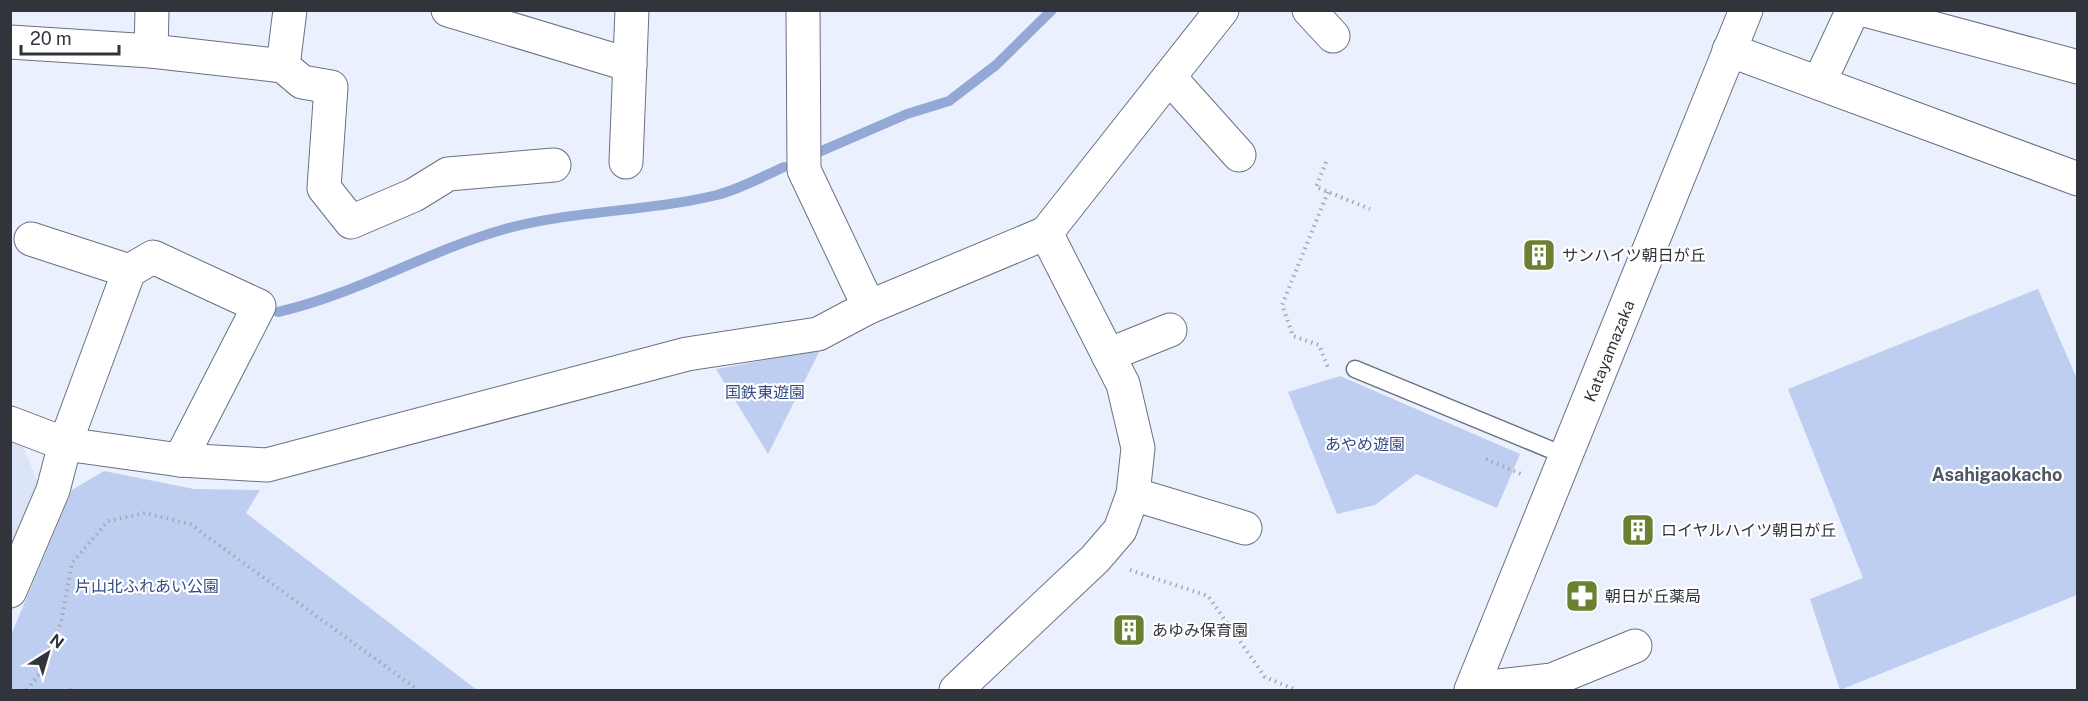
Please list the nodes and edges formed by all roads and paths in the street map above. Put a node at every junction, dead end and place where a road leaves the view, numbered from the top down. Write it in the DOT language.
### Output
graph roads {
  1 [pos="152,10"];
  2 [pos="290,10"];
  3 [pos="448,10"];
  4 [pos="632,10"];
  5 [pos="803,10"];
  6 [pos="1222,10"];
  7 [pos="1309,10"];
  8 [pos="1746,10"];
  9 [pos="1853,10"];
  10 [pos="1865,10"];
  11 [pos="497,18"];
  12 [pos="1333,36"];
  13 [pos="10,42"];
  14 [pos="1729,50"];
  15 [pos="151,51"];
  16 [pos="630,65"];
  17 [pos="283,66"];
  18 [pos="2078,67"];
  19 [pos="1170,78"];
  20 [pos="1820,83"];
  21 [pos="1239,155"];
  22 [pos="626,162"];
  23 [pos="1326,162"];
  24 [pos="554,165"];
  25 [pos="2078,179"];
  26 [pos="1328,192"];
  27 [pos="1370,210"];
  28 [pos="1046,233"];
  29 [pos="32,239"];
  30 [pos="129,271"];
  31 [pos="869,307"];
  32 [pos="1170,330"];
  33 [pos="1108,355"];
  34 [pos="1355,369"];
  35 [pos="1330,372"];
  36 [pos="10,423"];
  37 [pos="65,444"];
  38 [pos="1566,456"];
  39 [pos="1486,459"];
  40 [pos="180,460"];
  41 [pos="1521,474"];
  42 [pos="1133,494"];
  43 [pos="1245,528"];
  44 [pos="1095,559"];
  45 [pos="10,591"];
  46 [pos="1635,646"];
  47 [pos="27,690"];
  48 [pos="418,690"];
  49 [pos="956,690"];
  50 [pos="1296,690"];
  51 [pos="1472,690"];
  1 -- 15 [label="street"];
  2 -- 17 [label="street"];
  3 -- 11 [label="street"];
  4 -- 16 [label="street"];
  5 -- 31 [label="street"];
  6 -- 19 [label="street"];
  7 -- 12 [label="street"];
  8 -- 14 [label="street, Katayamazaka"];
  9 -- 20 [label="street"];
  10 -- 18 [label="street"];
  11 -- 16 [label="street"];
  13 -- 15 [label="street"];
  14 -- 20 [label="street"];
  14 -- 38 [label="street, Katayamazaka"];
  15 -- 17 [label="street"];
  16 -- 22 [label="street"];
  17 -- 24 [label="street"];
  19 -- 21 [label="street"];
  19 -- 28 [label="street"];
  20 -- 25 [label="street"];
  23 -- 26 [label="path"];
  26 -- 27 [label="path"];
  26 -- 35 [label="path"];
  28 -- 31 [label="street"];
  28 -- 33 [label="street"];
  29 -- 30 [label="street"];
  30 -- 37 [label="street"];
  30 -- 40 [label="street"];
  31 -- 40 [label="street"];
  32 -- 33 [label="street"];
  33 -- 42 [label="street"];
  34 -- 38 [label="lane"];
  36 -- 37 [label="street"];
  37 -- 40 [label="street"];
  37 -- 45 [label="street"];
  38 -- 51 [label="street, Katayamazaka"];
  39 -- 41 [label="path"];
  42 -- 43 [label="street"];
  42 -- 44 [label="street"];
  44 -- 49 [label="street"];
  44 -- 50 [label="path"];
  46 -- 51 [label="street"];
  47 -- 48 [label="path"];
}
